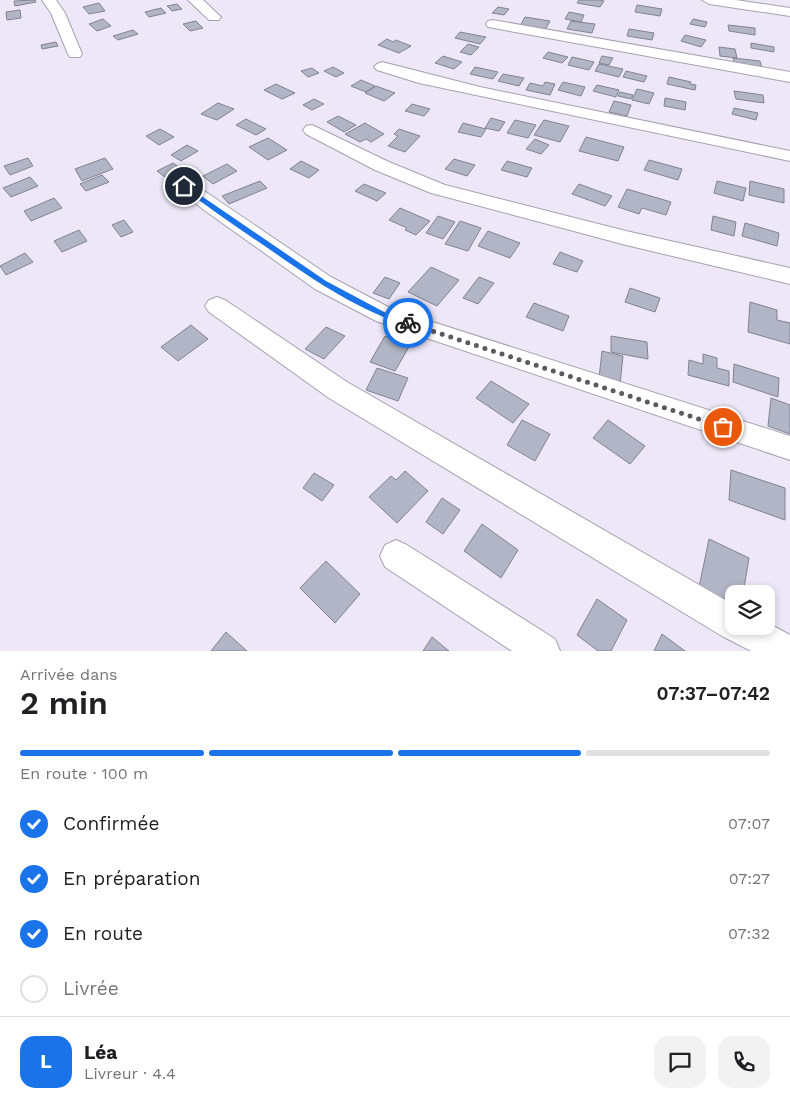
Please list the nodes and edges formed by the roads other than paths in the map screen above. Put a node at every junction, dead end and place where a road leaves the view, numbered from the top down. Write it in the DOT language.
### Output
graph roads {
  1 [pos="49,0"];
  2 [pos="195,0"];
  3 [pos="709,0"];
  4 [pos="790,12"];
  5 [pos="214,17"];
  6 [pos="493,24"];
  7 [pos="75,54"];
  8 [pos="382,67"];
  9 [pos="790,76"];
  10 [pos="312,130"];
  11 [pos="790,156"];
  12 [pos="184,186"];
  13 [pos="790,276"];
  14 [pos="217,306"];
  15 [pos="790,448"];
  16 [pos="396,556"];
  17 [pos="725,619"];
  18 [pos="755,635"];
  19 [pos="543,651"];
  20 [pos="786,651"];
  1 -- 7 [label="street"];
  2 -- 5 [label="street"];
  3 -- 4 [label="street"];
  6 -- 9 [label="street"];
  8 -- 11 [label="street"];
  10 -- 13 [label="street"];
  12 -- 15 [label="street"];
  14 -- 17 [label="street"];
  16 -- 19 [label="street"];
  18 -- 20 [label="street"];
}
